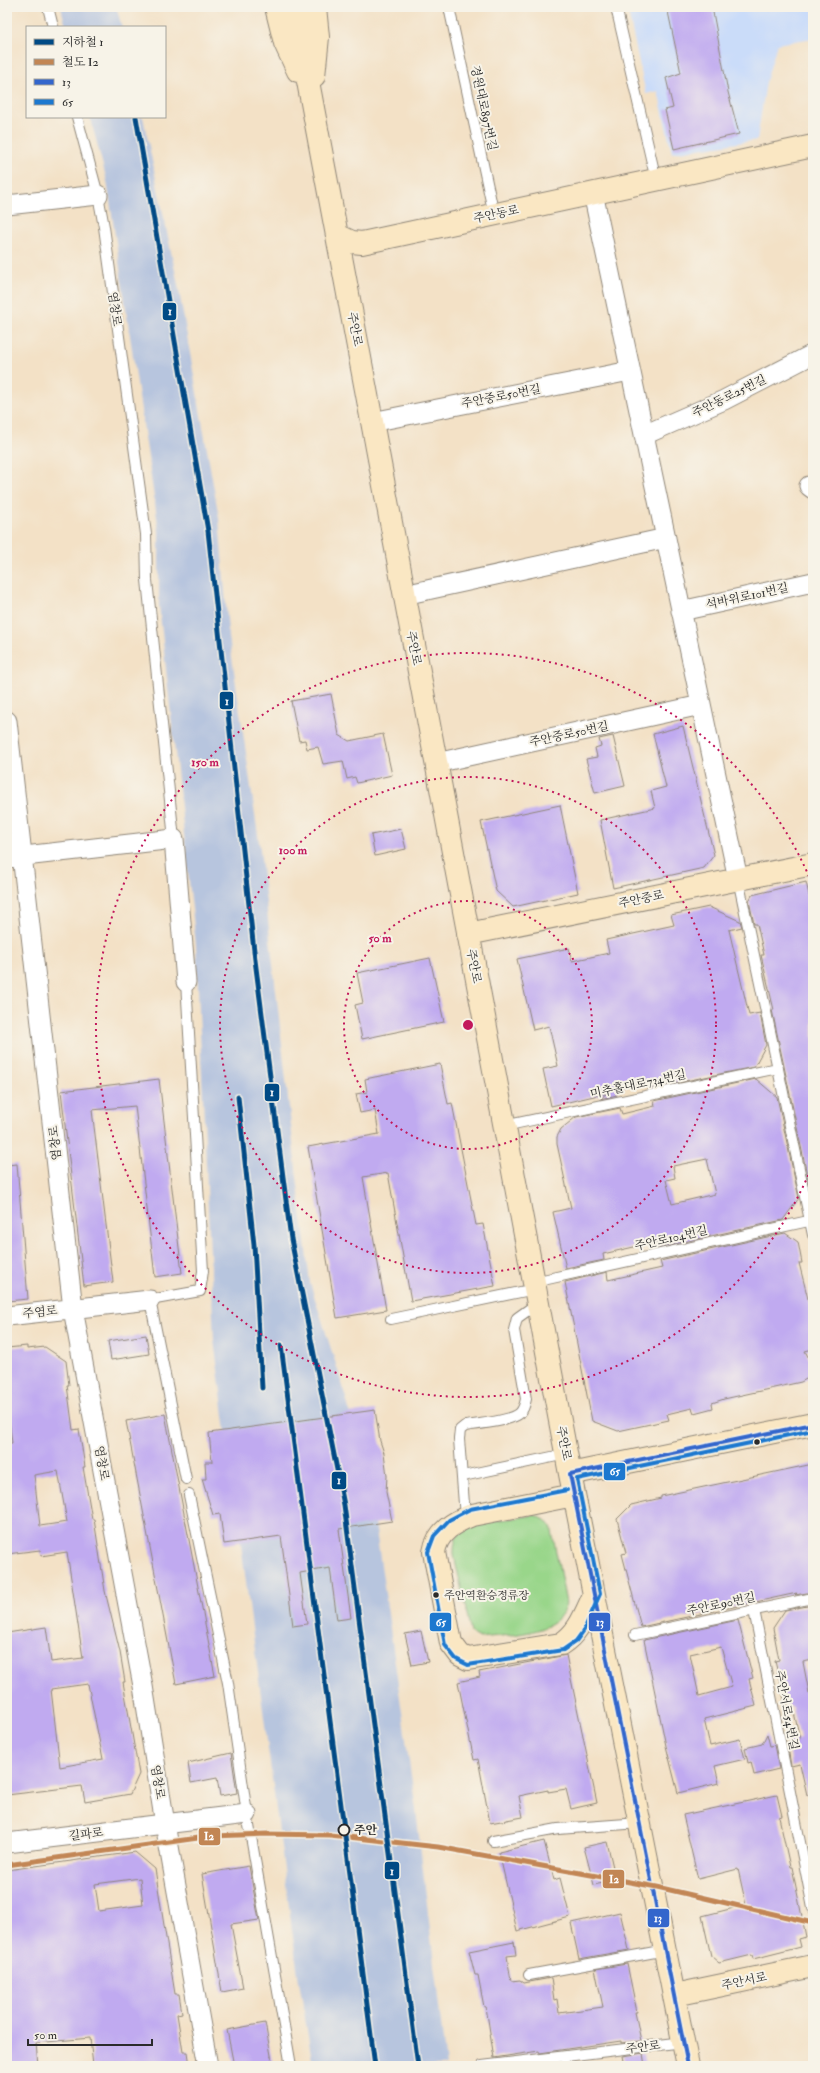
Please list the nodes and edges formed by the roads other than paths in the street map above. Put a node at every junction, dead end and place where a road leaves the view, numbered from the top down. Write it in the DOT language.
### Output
graph roads {
  1 [pos="48,7"];
  2 [pos="276,7"];
  3 [pos="294,7"];
  4 [pos="315,7"];
  5 [pos="449,7"];
  6 [pos="616,7"];
  7 [pos="53,26"];
  8 [pos="312,101"];
  9 [pos="77,118"];
  10 [pos="813,146"];
  11 [pos="656,180"];
  12 [pos="593,193"];
  13 [pos="98,195"];
  14 [pos="7,205"];
  15 [pos="494,214"];
  16 [pos="337,235"];
  17 [pos="362,243"];
  18 [pos="344,270"];
  19 [pos="813,354"];
  20 [pos="630,371"];
  21 [pos="372,422"];
  22 [pos="644,435"];
  23 [pos="666,538"];
  24 [pos="813,582"];
  25 [pos="404,595"];
  26 [pos="681,611"];
  27 [pos="701,705"];
  28 [pos="7,721"];
  29 [pos="436,763"];
  30 [pos="174,839"];
  31 [pos="15,857"];
  32 [pos="813,864"];
  33 [pos="738,879"];
  34 [pos="468,934"];
  35 [pos="186,982"];
  36 [pos="778,1068"];
  37 [pos="504,1126"];
  38 [pos="811,1220"];
  39 [pos="813,1236"];
  40 [pos="536,1291"];
  41 [pos="150,1300"];
  42 [pos="73,1309"];
  43 [pos="7,1316"];
  44 [pos="391,1319"];
  45 [pos="813,1424"];
  46 [pos="568,1464"];
  47 [pos="463,1476"];
  48 [pos="186,1479"];
  49 [pos="189,1495"];
  50 [pos="574,1495"];
  51 [pos="465,1517"];
  52 [pos="594,1595"];
  53 [pos="813,1598"];
  54 [pos="754,1610"];
  55 [pos="635,1635"];
  56 [pos="248,1814"];
  57 [pos="640,1822"];
  58 [pos="165,1824"];
  59 [pos="493,1841"];
  60 [pos="7,1843"];
  61 [pos="813,1908"];
  62 [pos="666,1950"];
  63 [pos="813,1966"];
  64 [pos="529,1975"];
  65 [pos="675,1996"];
  66 [pos="684,2042"];
  67 [pos="208,2066"];
  68 [pos="290,2066"];
  69 [pos="482,2066"];
  70 [pos="688,2066"];
  1 -- 7 [label="lane"];
  2 -- 8 [label="main road"];
  3 -- 8 [label="main road, 주안로"];
  4 -- 8 [label="main road"];
  5 -- 15 [label="lane, 경원대로897번길"];
  6 -- 11 [label="lane"];
  8 -- 16 [label="main road, 주안로"];
  9 -- 13 [label="lane, 염창로"];
  10 -- 11 [label="main road, 주안동로"];
  11 -- 12 [label="main road, 주안동로"];
  12 -- 15 [label="main road, 주안동로"];
  12 -- 20 [label="street"];
  13 -- 14 [label="street"];
  13 -- 30 [label="lane, 염창로"];
  15 -- 17 [label="main road, 주안동로"];
  16 -- 17 [label="main road, 주안동로"];
  16 -- 18 [label="main road, 주안로"];
  17 -- 18 [label="main road"];
  18 -- 21 [label="main road, 주안로"];
  19 -- 22 [label="street, 주안동로25번길"];
  20 -- 21 [label="street, 주안중로50번길"];
  20 -- 22 [label="street"];
  21 -- 25 [label="main road, 주안로"];
  22 -- 23 [label="street"];
  23 -- 25 [label="street"];
  23 -- 26 [label="street"];
  24 -- 26 [label="street, 석바위로101번길"];
  25 -- 29 [label="main road, 주안로"];
  26 -- 27 [label="street"];
  27 -- 29 [label="street, 주안중로50번길"];
  27 -- 33 [label="street"];
  28 -- 31 [label="street, 염창로"];
  29 -- 34 [label="main road, 주안로"];
  30 -- 31 [label="street"];
  30 -- 35 [label="street"];
  31 -- 42 [label="street, 염창로"];
  32 -- 33 [label="main road, 주안중로"];
  33 -- 34 [label="main road, 주안중로"];
  33 -- 36 [label="lane"];
  34 -- 37 [label="main road, 주안로"];
  35 -- 41 [label="lane"];
  36 -- 37 [label="lane, 미추홀대로734번길"];
  36 -- 38 [label="lane"];
  37 -- 40 [label="main road, 주안로"];
  38 -- 39 [label="lane"];
  38 -- 40 [label="lane, 주안로104번길"];
  40 -- 44 [label="lane"];
  40 -- 46 [label="main road, 주안로"];
  40 -- 47 [label="lane"];
  41 -- 42 [label="street, 주염로"];
  41 -- 48 [label="lane"];
  42 -- 43 [label="street, 주염로"];
  42 -- 58 [label="street, 염창로"];
  45 -- 46 [label="main road"];
  46 -- 47 [label="lane"];
  46 -- 50 [label="main road, 주안로"];
  47 -- 51 [label="lane"];
  49 -- 56 [label="lane"];
  50 -- 51 [label="main road"];
  50 -- 52 [label="main road, 주안로"];
  51 -- 52 [label="main road"];
  52 -- 57 [label="main road, 주안로"];
  53 -- 54 [label="lane, 주안로90번길"];
  54 -- 55 [label="lane, 주안로90번길"];
  54 -- 61 [label="lane, 주안서로54번길"];
  56 -- 58 [label="street, 길파로"];
  56 -- 68 [label="lane"];
  57 -- 59 [label="lane"];
  57 -- 62 [label="main road, 주안로"];
  58 -- 60 [label="street, 길파로"];
  58 -- 67 [label="street, 염창로"];
  62 -- 64 [label="lane"];
  62 -- 65 [label="main road, 주안로"];
  63 -- 65 [label="main road, 주안서로"];
  65 -- 66 [label="main road, 주안로"];
  66 -- 69 [label="lane, 주안로"];
  66 -- 70 [label="main road, 주안로"];
}
